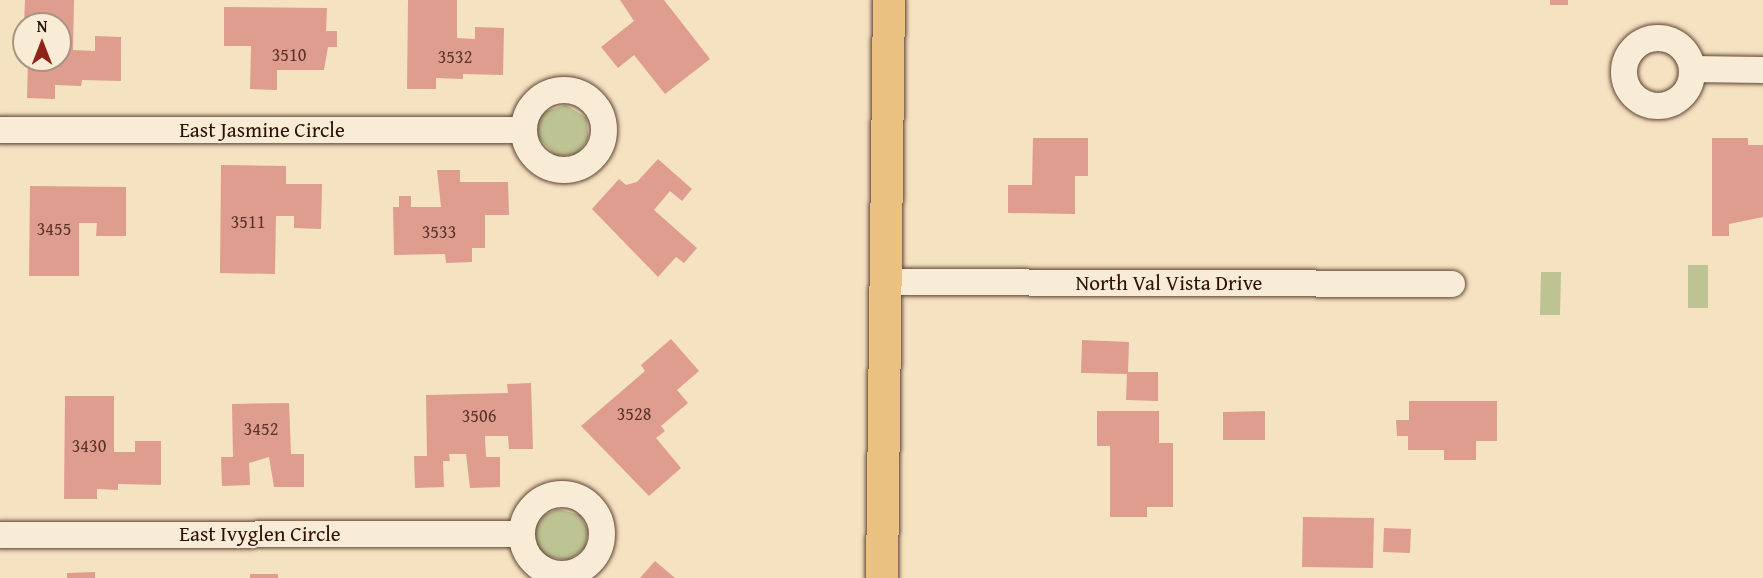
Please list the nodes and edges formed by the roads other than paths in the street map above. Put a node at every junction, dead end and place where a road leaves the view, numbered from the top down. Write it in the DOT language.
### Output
graph roads {
  1 [pos="889,0"];
  2 [pos="1692,69"];
  3 [pos="1763,70"];
  4 [pos="0,130"];
  5 [pos="524,130"];
  6 [pos="885,282"];
  7 [pos="1452,284"];
  8 [pos="521,534"];
  9 [pos="0,535"];
  10 [pos="882,578"];
  1 -- 6 [label="main road"];
  2 -- 3 [label="street"];
  4 -- 5 [label="street, East Jasmine Circle"];
  6 -- 7 [label="street, North Val Vista Drive"];
  6 -- 10 [label="main road"];
  8 -- 9 [label="street, East Ivyglen Circle"];
}
